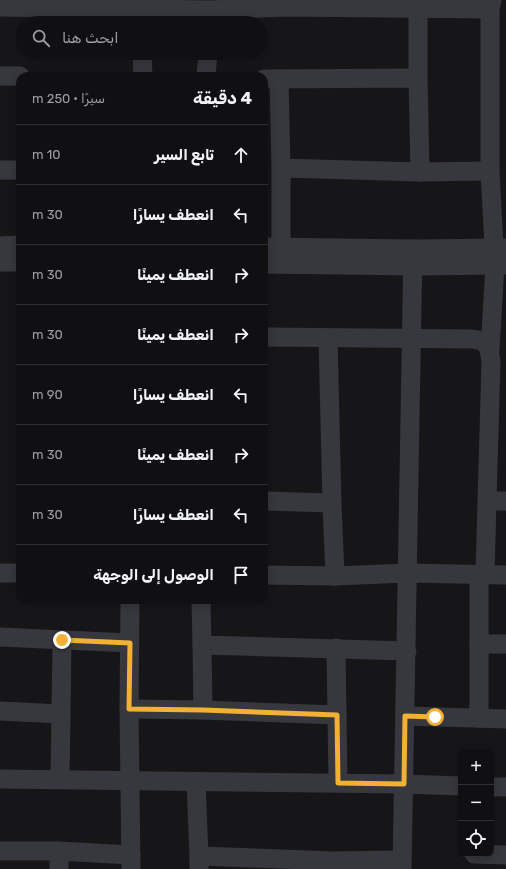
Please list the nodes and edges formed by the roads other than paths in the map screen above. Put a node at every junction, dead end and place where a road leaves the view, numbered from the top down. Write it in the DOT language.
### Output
graph roads {
  1 [pos="285,4"];
  2 [pos="491,5"];
  3 [pos="0,7"];
  4 [pos="418,8"];
  5 [pos="210,11"];
  6 [pos="141,16"];
  7 [pos="142,60"];
  8 [pos="207,60"];
  9 [pos="498,62"];
  10 [pos="143,72"];
  11 [pos="206,72"];
  12 [pos="0,76"];
  13 [pos="16,76"];
  14 [pos="418,78"];
  15 [pos="271,79"];
  16 [pos="281,168"];
  17 [pos="0,170"];
  18 [pos="16,170"];
  19 [pos="490,171"];
  20 [pos="420,172"];
  21 [pos="16,245"];
  22 [pos="0,246"];
  23 [pos="272,247"];
  24 [pos="501,257"];
  25 [pos="413,258"];
  26 [pos="0,262"];
  27 [pos="16,262"];
  28 [pos="268,264"];
  29 [pos="268,337"];
  30 [pos="412,338"];
  31 [pos="328,339"];
  32 [pos="496,358"];
  33 [pos="268,501"];
  34 [pos="497,501"];
  35 [pos="332,503"];
  36 [pos="0,573"];
  37 [pos="16,573"];
  38 [pos="408,573"];
  39 [pos="482,575"];
  40 [pos="506,575"];
  41 [pos="268,576"];
  42 [pos="335,576"];
  43 [pos="130,604"];
  44 [pos="201,604"];
  45 [pos="0,637"];
  46 [pos="62,640"];
  47 [pos="130,643"];
  48 [pos="479,644"];
  49 [pos="506,644"];
  50 [pos="202,645"];
  51 [pos="336,648"];
  52 [pos="407,651"];
  53 [pos="129,709"];
  54 [pos="203,710"];
  55 [pos="0,711"];
  56 [pos="61,714"];
  57 [pos="337,715"];
  58 [pos="405,716"];
  59 [pos="479,718"];
  60 [pos="506,718"];
  61 [pos="0,779"];
  62 [pos="60,779"];
  63 [pos="130,780"];
  64 [pos="196,782"];
  65 [pos="338,783"];
  66 [pos="404,784"];
  67 [pos="458,786"];
  68 [pos="494,787"];
  69 [pos="506,787"];
  70 [pos="0,851"];
  71 [pos="506,855"];
  72 [pos="474,859"];
  73 [pos="59,860"];
  74 [pos="131,862"];
  75 [pos="199,863"];
  76 [pos="402,864"];
  77 [pos="333,865"];
  1 -- 4 [label="street"];
  1 -- 5 [label="street"];
  2 -- 4 [label="street"];
  2 -- 9 [label="street"];
  3 -- 6 [label="street"];
  4 -- 14 [label="street"];
  5 -- 6 [label="street"];
  7 -- 10 [label="street"];
  8 -- 11 [label="street"];
  9 -- 19 [label="street"];
  12 -- 13 [label="street"];
  14 -- 15 [label="street"];
  14 -- 20 [label="street"];
  15 -- 16 [label="street"];
  16 -- 20 [label="street"];
  16 -- 23 [label="street"];
  17 -- 18 [label="street"];
  19 -- 20 [label="street"];
  19 -- 24 [label="street"];
  21 -- 22 [label="street"];
  23 -- 25 [label="street"];
  24 -- 25 [label="street"];
  24 -- 32 [label="street"];
  25 -- 28 [label="street"];
  25 -- 30 [label="street"];
  26 -- 27 [label="street"];
  29 -- 31 [label="street"];
  30 -- 31 [label="street"];
  30 -- 32 [label="street"];
  30 -- 38 [label="street"];
  31 -- 35 [label="street"];
  32 -- 34 [label="street"];
  33 -- 35 [label="street"];
  34 -- 39 [label="street"];
  35 -- 42 [label="street"];
  36 -- 37 [label="street"];
  38 -- 39 [label="street"];
  38 -- 42 [label="street"];
  38 -- 52 [label="street"];
  39 -- 40 [label="street"];
  39 -- 48 [label="street"];
  41 -- 42 [label="street"];
  43 -- 47 [label="street"];
  44 -- 50 [label="street"];
  45 -- 46 [label="street"];
  46 -- 47 [label="street"];
  46 -- 56 [label="street"];
  47 -- 53 [label="street"];
  48 -- 49 [label="street"];
  48 -- 59 [label="street"];
  50 -- 51 [label="street"];
  50 -- 54 [label="street"];
  51 -- 52 [label="street"];
  51 -- 57 [label="street"];
  52 -- 58 [label="street"];
  53 -- 54 [label="street"];
  53 -- 63 [label="street"];
  54 -- 57 [label="street"];
  55 -- 56 [label="street"];
  56 -- 62 [label="street"];
  57 -- 65 [label="street"];
  58 -- 59 [label="street"];
  58 -- 66 [label="street"];
  59 -- 60 [label="street"];
  61 -- 62 [label="street"];
  62 -- 63 [label="street"];
  63 -- 64 [label="street"];
  63 -- 74 [label="street"];
  64 -- 65 [label="street"];
  64 -- 75 [label="street"];
  65 -- 66 [label="street"];
  66 -- 67 [label="street"];
  66 -- 76 [label="street"];
  68 -- 69 [label="street"];
  70 -- 73 [label="street"];
  71 -- 72 [label="street"];
  73 -- 74 [label="street"];
  75 -- 77 [label="street"];
  76 -- 77 [label="street"];
}
